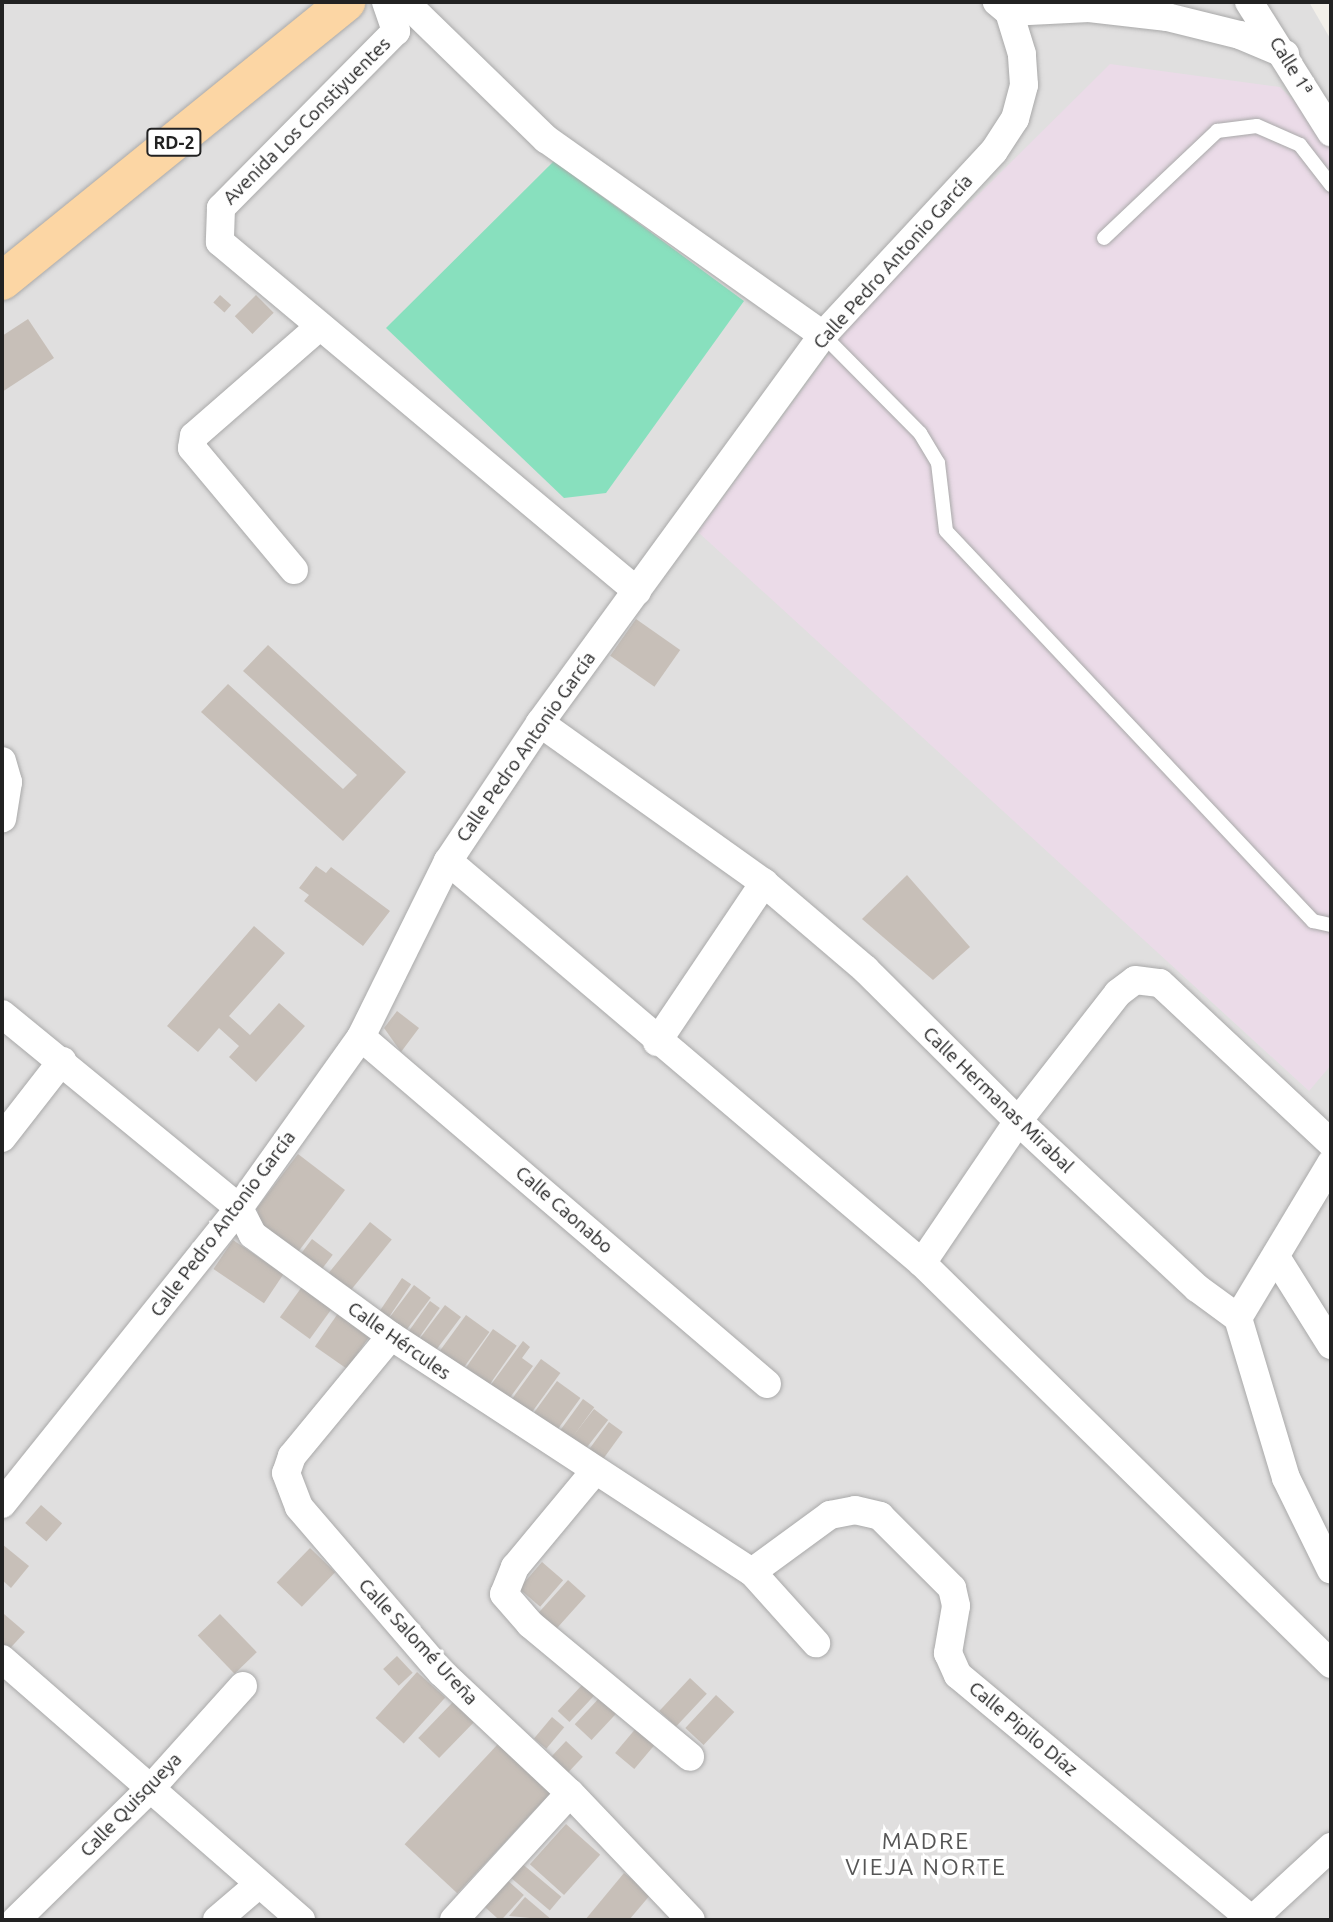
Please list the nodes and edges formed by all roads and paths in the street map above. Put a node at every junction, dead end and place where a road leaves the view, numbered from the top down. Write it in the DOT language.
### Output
graph roads {
  1 [pos="345,2"];
  2 [pos="386,2"];
  3 [pos="405,2"];
  4 [pos="1249,2"];
  5 [pos="1003,7"];
  6 [pos="1285,54"];
  7 [pos="1331,132"];
  8 [pos="1331,185"];
  9 [pos="1104,238"];
  10 [pos="2,281"];
  11 [pos="320,326"];
  12 [pos="823,335"];
  13 [pos="294,570"];
  14 [pos="637,591"];
  15 [pos="540,723"];
  16 [pos="2,761"];
  17 [pos="2,819"];
  18 [pos="448,861"];
  19 [pos="764,883"];
  20 [pos="1331,925"];
  21 [pos="2,1014"];
  22 [pos="361,1037"];
  23 [pos="657,1042"];
  24 [pos="62,1061"];
  25 [pos="1018,1121"];
  26 [pos="2,1138"];
  27 [pos="1331,1143"];
  28 [pos="1331,1163"];
  29 [pos="239,1208"];
  30 [pos="1276,1257"];
  31 [pos="922,1263"];
  32 [pos="1238,1318"];
  33 [pos="391,1336"];
  34 [pos="1331,1345"];
  35 [pos="766,1384"];
  36 [pos="594,1472"];
  37 [pos="2,1504"];
  38 [pos="1331,1570"];
  39 [pos="752,1572"];
  40 [pos="816,1643"];
  41 [pos="2,1659"];
  42 [pos="1331,1664"];
  43 [pos="243,1686"];
  44 [pos="690,1757"];
  45 [pos="152,1787"];
  46 [pos="570,1793"];
  47 [pos="1331,1847"];
  48 [pos="258,1885"];
  49 [pos="16,1920"];
  50 [pos="217,1920"];
  51 [pos="301,1920"];
  52 [pos="454,1920"];
  53 [pos="691,1920"];
  54 [pos="1252,1920"];
  1 -- 10 [label="main road, RD-2"];
  2 -- 11 [label="street, Avenida Los Constiyuentes"];
  3 -- 12 [label="street"];
  4 -- 6 [label="street, Calle 1ª"];
  5 -- 6 [label="street"];
  5 -- 12 [label="street, Calle Pedro Antonio García"];
  6 -- 7 [label="street, Calle 1ª"];
  8 -- 9 [label="lane"];
  11 -- 13 [label="street"];
  11 -- 14 [label="street"];
  12 -- 14 [label="street, Calle Pedro Antonio García"];
  12 -- 20 [label="lane"];
  14 -- 15 [label="street, Calle Pedro Antonio García"];
  15 -- 18 [label="street, Calle Pedro Antonio García"];
  15 -- 19 [label="street, Calle Hermanas Mirabal"];
  16 -- 17 [label="street"];
  18 -- 22 [label="street, Calle Pedro Antonio García"];
  18 -- 23 [label="street"];
  19 -- 23 [label="street"];
  19 -- 25 [label="street, Calle Hermanas Mirabal"];
  21 -- 24 [label="street, Calle Hércules"];
  22 -- 29 [label="street, Calle Pedro Antonio García"];
  22 -- 35 [label="street, Calle Caonabo"];
  23 -- 31 [label="street"];
  24 -- 26 [label="street"];
  24 -- 29 [label="street, Calle Hércules"];
  25 -- 27 [label="street"];
  25 -- 31 [label="street"];
  25 -- 32 [label="street, Calle Hermanas Mirabal"];
  28 -- 30 [label="street"];
  29 -- 33 [label="street, Calle Hércules"];
  29 -- 37 [label="street, Calle Pedro Antonio García"];
  30 -- 32 [label="street"];
  30 -- 34 [label="street"];
  31 -- 42 [label="street"];
  32 -- 38 [label="street"];
  33 -- 36 [label="street, Calle Hércules"];
  33 -- 46 [label="street, Calle Salomé Ureña"];
  36 -- 39 [label="street, Calle Hércules"];
  36 -- 44 [label="street"];
  39 -- 40 [label="street, Calle Hércules"];
  39 -- 54 [label="street, Calle Pipilo Díaz"];
  41 -- 45 [label="street"];
  43 -- 45 [label="street, Calle Quisqueya"];
  45 -- 48 [label="street"];
  45 -- 49 [label="street, Calle Quisqueya"];
  46 -- 52 [label="street"];
  46 -- 53 [label="street, Calle Salomé Ureña"];
  47 -- 54 [label="street"];
  48 -- 50 [label="street"];
  48 -- 51 [label="street"];
}
